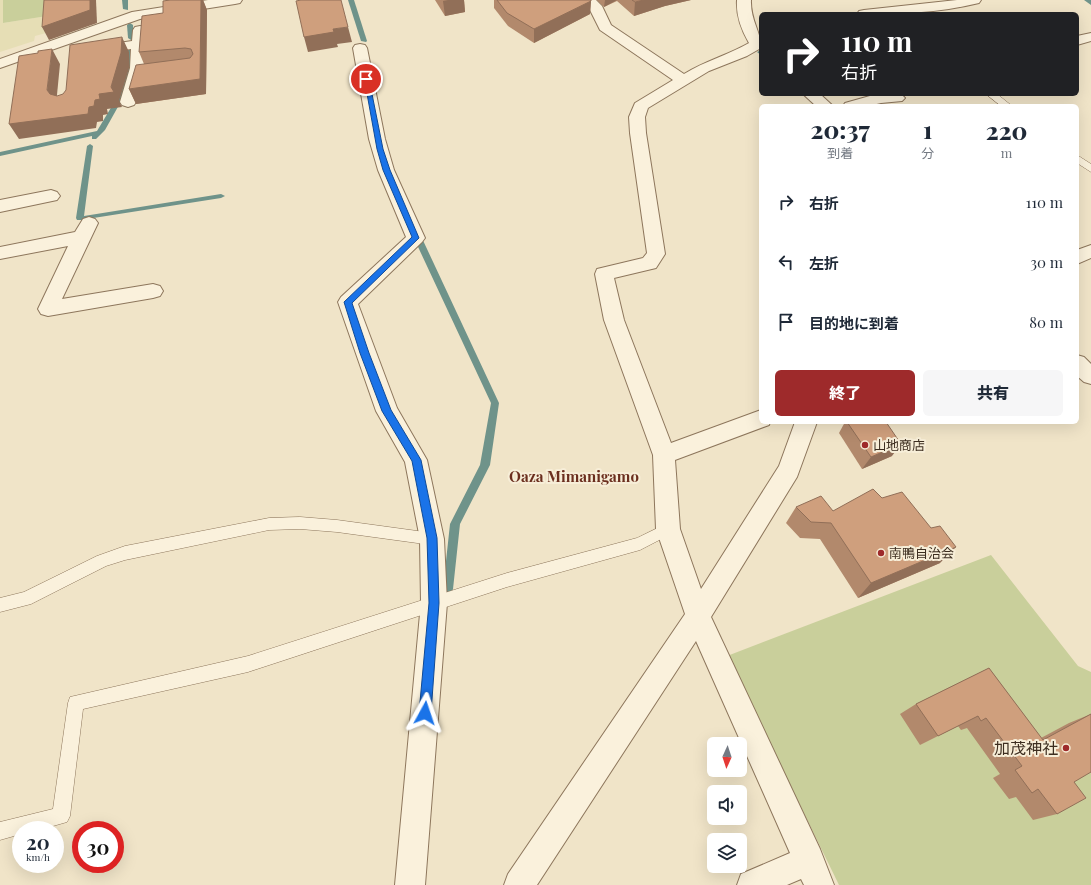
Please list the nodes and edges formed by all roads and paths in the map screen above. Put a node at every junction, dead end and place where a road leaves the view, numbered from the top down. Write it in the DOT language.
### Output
graph roads {
  1 [pos="236,0"];
  2 [pos="587,0"];
  3 [pos="744,0"];
  4 [pos="974,0"];
  5 [pos="211,2"];
  6 [pos="883,12"];
  7 [pos="142,15"];
  8 [pos="1091,37"];
  9 [pos="1079,40"];
  10 [pos="138,44"];
  11 [pos="759,44"];
  12 [pos="759,45"];
  13 [pos="360,48"];
  14 [pos="85,52"];
  15 [pos="62,57"];
  16 [pos="0,64"];
  17 [pos="0,68"];
  18 [pos="683,80"];
  19 [pos="813,96"];
  20 [pos="994,96"];
  21 [pos="897,99"];
  22 [pos="128,102"];
  23 [pos="823,104"];
  24 [pos="858,104"];
  25 [pos="1004,104"];
  26 [pos="1079,160"];
  27 [pos="1091,169"];
  28 [pos="51,196"];
  29 [pos="0,206"];
  30 [pos="1091,251"];
  31 [pos="0,253"];
  32 [pos="1079,256"];
  33 [pos="153,291"];
  34 [pos="1079,365"];
  35 [pos="1091,376"];
  36 [pos="759,420"];
  37 [pos="805,424"];
  38 [pos="664,455"];
  39 [pos="668,529"];
  40 [pos="432,538"];
  41 [pos="434,603"];
  42 [pos="0,605"];
  43 [pos="698,616"];
  44 [pos="0,831"];
  45 [pos="814,872"];
  46 [pos="410,885"];
  47 [pos="519,885"];
  48 [pos="752,885"];
  1 -- 5 [label="street"];
  2 -- 18 [label="street"];
  3 -- 11 [label="street"];
  4 -- 6 [label="street"];
  5 -- 7 [label="street"];
  7 -- 10 [label="street"];
  7 -- 16 [label="street"];
  8 -- 9 [label="street"];
  10 -- 14 [label="street"];
  10 -- 22 [label="street"];
  12 -- 18 [label="street"];
  13 -- 40 [label="street"];
  15 -- 17 [label="street"];
  18 -- 38 [label="street"];
  19 -- 23 [label="street"];
  20 -- 25 [label="lane"];
  21 -- 24 [label="street"];
  26 -- 27 [label="lane"];
  28 -- 29 [label="street"];
  30 -- 32 [label="street"];
  31 -- 33 [label="street"];
  34 -- 35 [label="street"];
  36 -- 38 [label="street"];
  37 -- 43 [label="street"];
  38 -- 39 [label="street"];
  39 -- 41 [label="lane"];
  39 -- 43 [label="street"];
  40 -- 41 [label="street"];
  40 -- 42 [label="lane"];
  41 -- 44 [label="lane"];
  41 -- 46 [label="street"];
  43 -- 45 [label="street"];
  43 -- 47 [label="street"];
  45 -- 48 [label="street"];
}
